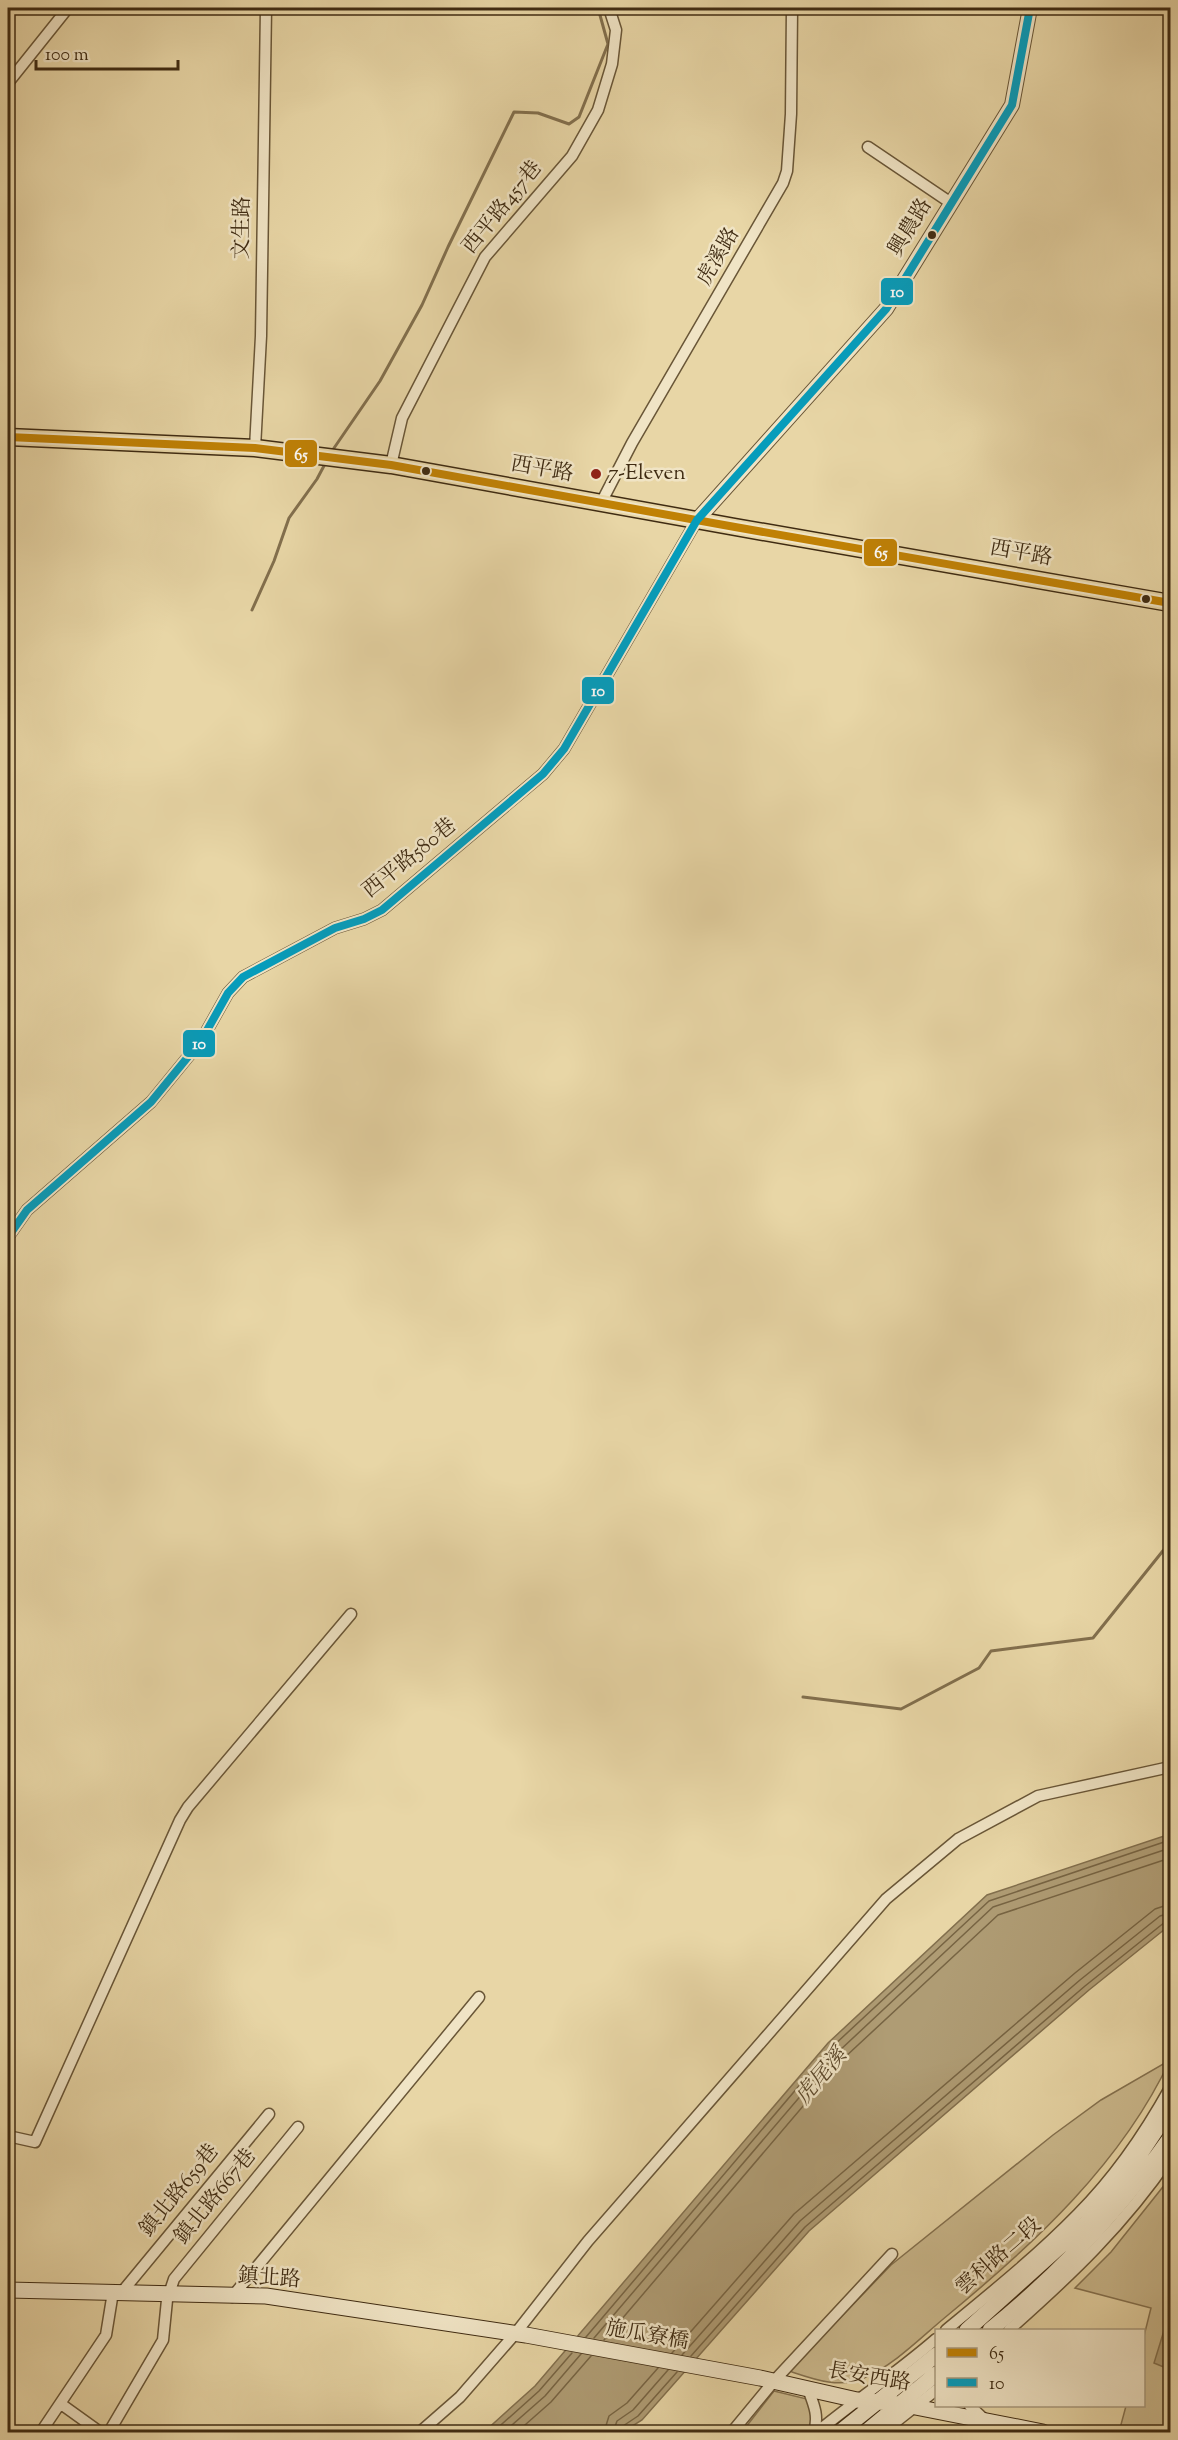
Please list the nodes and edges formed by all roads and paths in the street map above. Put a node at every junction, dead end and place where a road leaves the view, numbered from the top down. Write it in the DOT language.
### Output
graph roads {
  1 [pos="68,8"];
  2 [pos="266,8"];
  3 [pos="609,8"];
  4 [pos="792,8"];
  5 [pos="1030,8"];
  6 [pos="8,83"];
  7 [pos="868,147"];
  8 [pos="951,203"];
  9 [pos="8,437"];
  10 [pos="255,448"];
  11 [pos="391,465"];
  12 [pos="601,503"];
  13 [pos="697,520"];
  14 [pos="1170,603"];
  15 [pos="8,1237"];
  16 [pos="351,1614"];
  17 [pos="1170,1767"];
  18 [pos="479,1996"];
  19 [pos="1170,2088"];
  20 [pos="1170,2109"];
  21 [pos="269,2114"];
  22 [pos="298,2127"];
  23 [pos="8,2136"];
  24 [pos="1170,2138"];
  25 [pos="1170,2157"];
  26 [pos="1091,2228"];
  27 [pos="892,2254"];
  28 [pos="8,2290"];
  29 [pos="118,2292"];
  30 [pos="169,2294"];
  31 [pos="231,2297"];
  32 [pos="949,2329"];
  33 [pos="969,2329"];
  34 [pos="992,2329"];
  35 [pos="1011,2329"];
  36 [pos="520,2334"];
  37 [pos="935,2340"];
  38 [pos="935,2356"];
  39 [pos="935,2375"];
  40 [pos="767,2379"];
  41 [pos="808,2389"];
  42 [pos="935,2391"];
  43 [pos="857,2400"];
  44 [pos="877,2402"];
  45 [pos="61,2404"];
  46 [pos="908,2405"];
  47 [pos="971,2407"];
  48 [pos="986,2421"];
  49 [pos="41,2433"];
  50 [pos="100,2433"];
  51 [pos="109,2433"];
  52 [pos="420,2433"];
  53 [pos="732,2433"];
  54 [pos="815,2433"];
  55 [pos="840,2433"];
  56 [pos="866,2433"];
  57 [pos="884,2433"];
  58 [pos="1043,2433"];
  1 -- 6 [label="street"];
  2 -- 10 [label="street, 文生路"];
  3 -- 11 [label="street, 西平路457巷"];
  4 -- 12 [label="street, 虎溪路"];
  5 -- 8 [label="street, 興農路"];
  7 -- 8 [label="street"];
  8 -- 13 [label="street, 興農路"];
  9 -- 10 [label="main road, 西平路"];
  10 -- 11 [label="main road, 西平路"];
  11 -- 12 [label="main road, 西平路"];
  12 -- 13 [label="main road, 西平路"];
  13 -- 14 [label="main road, 西平路"];
  13 -- 15 [label="street, 西平路580巷"];
  16 -- 23 [label="street"];
  17 -- 36 [label="street"];
  18 -- 31 [label="street"];
  19 -- 26 [label="street"];
  20 -- 26 [label="main road"];
  21 -- 29 [label="street, 鎮北路659巷"];
  22 -- 30 [label="street, 鎮北路667巷"];
  24 -- 26 [label="main road"];
  25 -- 26 [label="street"];
  26 -- 32 [label="street, 雲科路二段"];
  26 -- 33 [label="main road, 雲科路二段"];
  26 -- 34 [label="main road"];
  26 -- 35 [label="street"];
  27 -- 40 [label="street"];
  28 -- 29 [label="main road, 鎮北路"];
  29 -- 30 [label="main road, 鎮北路"];
  29 -- 45 [label="street"];
  30 -- 31 [label="main road, 鎮北路"];
  30 -- 51 [label="street"];
  31 -- 36 [label="main road, 鎮北路"];
  36 -- 40 [label="main road, 施瓜寮橋"];
  36 -- 52 [label="street"];
  37 -- 43 [label="street"];
  38 -- 44 [label="main road"];
  39 -- 46 [label="main road"];
  40 -- 41 [label="main road, 長安西路"];
  40 -- 53 [label="street"];
  41 -- 43 [label="main road, 長安西路"];
  41 -- 54 [label="street"];
  42 -- 46 [label="street"];
  43 -- 44 [label="main road, 長安西路"];
  43 -- 54 [label="street"];
  44 -- 46 [label="main road, 長安西路"];
  44 -- 55 [label="main road"];
  45 -- 49 [label="street"];
  45 -- 50 [label="street"];
  46 -- 48 [label="main road, 長安西路"];
  46 -- 56 [label="main road"];
  46 -- 57 [label="street"];
  47 -- 48 [label="street"];
  48 -- 58 [label="main road, 長安西路"];
}
